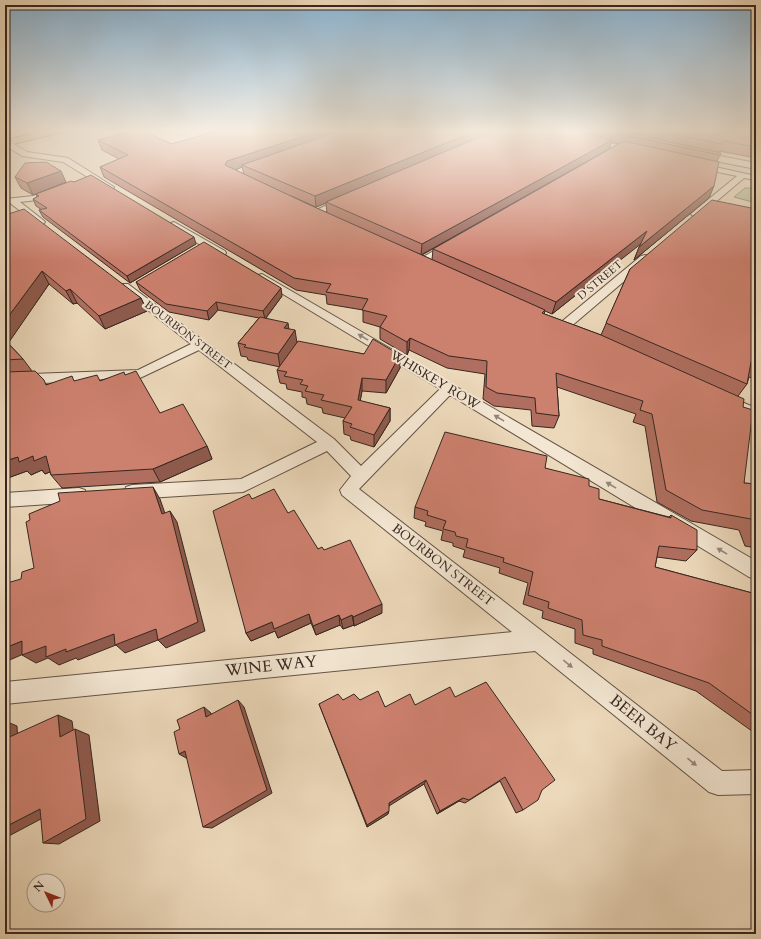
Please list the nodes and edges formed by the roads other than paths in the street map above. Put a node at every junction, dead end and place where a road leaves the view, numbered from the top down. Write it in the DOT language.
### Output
graph roads {
  1 [pos="83,174"];
  2 [pos="738,174"];
  3 [pos="743,175"];
  4 [pos="756,178"];
  5 [pos="63,187"];
  6 [pos="119,192"];
  7 [pos="357,194"];
  8 [pos="8,201"];
  9 [pos="160,216"];
  10 [pos="329,219"];
  11 [pos="689,220"];
  12 [pos="49,229"];
  13 [pos="462,238"];
  14 [pos="206,244"];
  15 [pos="653,251"];
  16 [pos="194,252"];
  17 [pos="233,260"];
  18 [pos="436,268"];
  19 [pos="254,272"];
  20 [pos="116,280"];
  21 [pos="142,282"];
  22 [pos="129,290"];
  23 [pos="578,333"];
  24 [pos="200,344"];
  25 [pos="5,380"];
  26 [pos="449,388"];
  27 [pos="720,398"];
  28 [pos="756,414"];
  29 [pos="329,443"];
  30 [pos="361,476"];
  31 [pos="116,493"];
  32 [pos="92,494"];
  33 [pos="5,500"];
  34 [pos="756,571"];
  35 [pos="538,640"];
  36 [pos="5,693"];
  37 [pos="756,782"];
  1 -- 6 [label="lane"];
  2 -- 3 [label="lane"];
  3 -- 4 [label="lane"];
  3 -- 11 [label="lane"];
  5 -- 8 [label="lane"];
  7 -- 10 [label="lane"];
  8 -- 12 [label="lane"];
  9 -- 14 [label="lane"];
  13 -- 18 [label="lane"];
  14 -- 16 [label="lane"];
  14 -- 17 [label="lane"];
  15 -- 23 [label="lane, D STREET"];
  26 -- 19 [label="lane, WHISKEY ROW, one-way"];
  20 -- 22 [label="lane, BOURBON STREET"];
  21 -- 22 [label="lane"];
  22 -- 24 [label="lane, BOURBON STREET"];
  24 -- 25 [label="lane"];
  24 -- 29 [label="lane, BOURBON STREET"];
  26 -- 30 [label="lane"];
  34 -- 26 [label="lane, WHISKEY ROW, one-way"];
  27 -- 28 [label="lane"];
  29 -- 30 [label="lane, BOURBON STREET"];
  29 -- 31 [label="lane"];
  30 -- 35 [label="lane, BOURBON STREET"];
  32 -- 33 [label="lane"];
  35 -- 36 [label="lane, WINE WAY"];
  35 -- 37 [label="lane, BEER BAY, one-way"];
}
